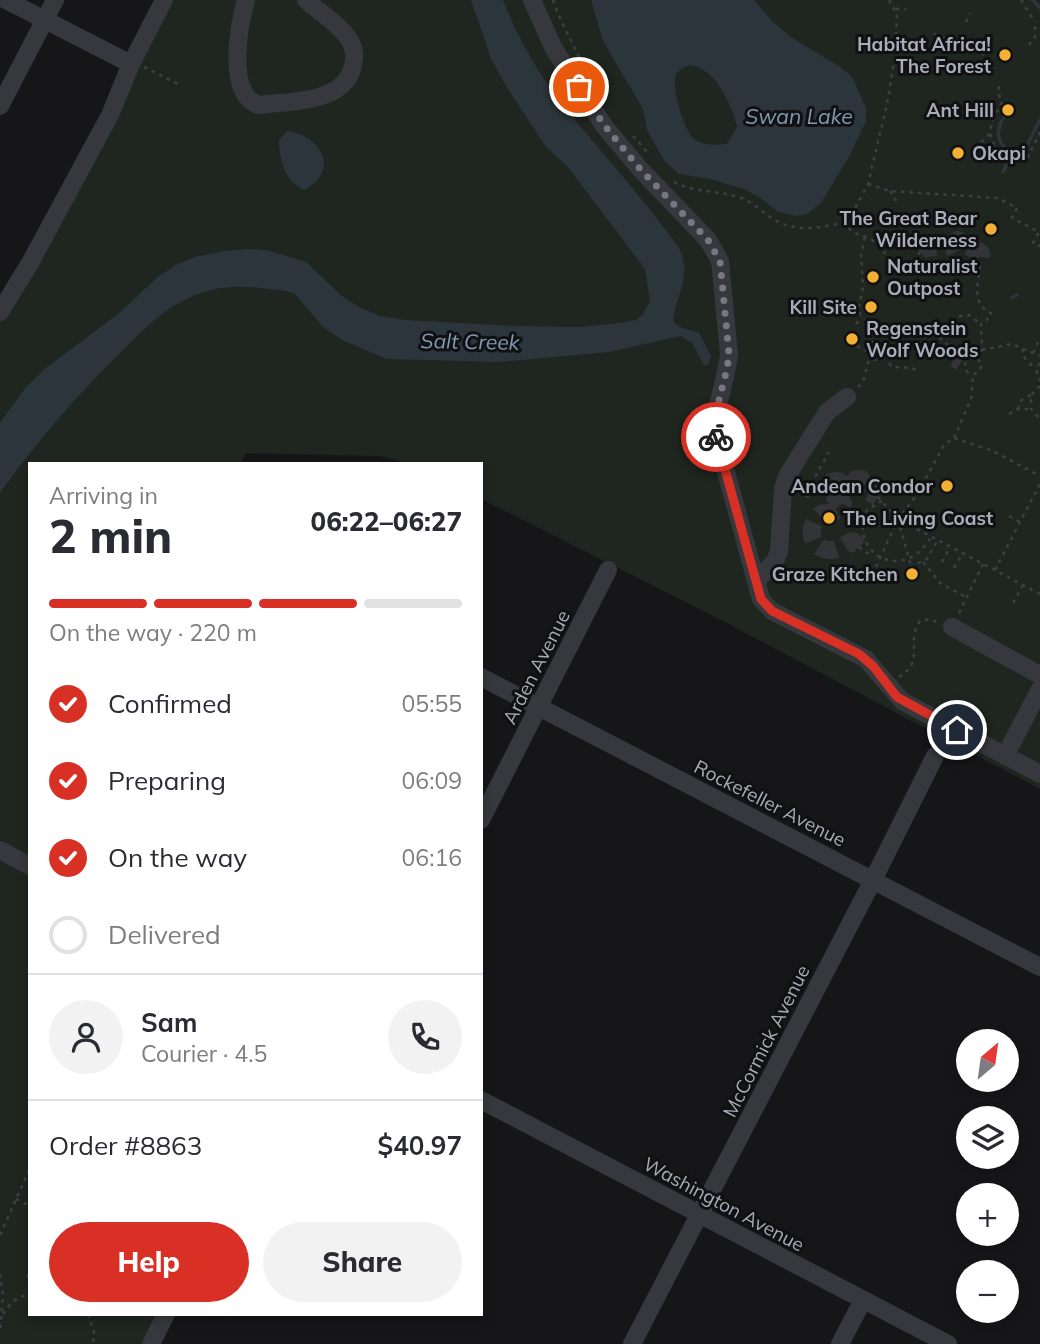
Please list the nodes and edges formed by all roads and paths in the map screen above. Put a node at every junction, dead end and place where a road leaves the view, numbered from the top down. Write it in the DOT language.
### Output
graph roads {
  1 [pos="6,0"];
  2 [pos="55,0"];
  3 [pos="164,0"];
  4 [pos="246,0"];
  5 [pos="306,0"];
  6 [pos="532,0"];
  7 [pos="553,0"];
  8 [pos="889,0"];
  9 [pos="1021,0"];
  10 [pos="894,9"];
  11 [pos="906,9"];
  12 [pos="970,13"];
  13 [pos="45,20"];
  14 [pos="1040,20"];
  15 [pos="966,22"];
  16 [pos="1035,22"];
  17 [pos="934,34"];
  18 [pos="1028,45"];
  19 [pos="986,53"];
  20 [pos="131,64"];
  21 [pos="586,69"];
  22 [pos="180,85"];
  23 [pos="999,86"];
  24 [pos="983,102"];
  25 [pos="0,106"];
  26 [pos="994,117"];
  27 [pos="626,131"];
  28 [pos="1040,132"];
  29 [pos="990,134"];
  30 [pos="993,147"];
  31 [pos="650,156"];
  32 [pos="669,178"];
  33 [pos="868,184"];
  34 [pos="890,191"];
  35 [pos="896,201"];
  36 [pos="848,221"];
  37 [pos="864,237"];
  38 [pos="1040,246"];
  39 [pos="920,252"];
  40 [pos="980,266"];
  41 [pos="0,312"];
  42 [pos="959,316"];
  43 [pos="862,317"];
  44 [pos="856,324"];
  45 [pos="981,324"];
  46 [pos="1040,336"];
  47 [pos="858,346"];
  48 [pos="1023,349"];
  49 [pos="982,350"];
  50 [pos="869,352"];
  51 [pos="1032,353"];
  52 [pos="1040,356"];
  53 [pos="956,358"];
  54 [pos="977,359"];
  55 [pos="869,360"];
  56 [pos="888,363"];
  57 [pos="1040,363"];
  58 [pos="1036,369"];
  59 [pos="916,370"];
  60 [pos="973,374"];
  61 [pos="1040,381"];
  62 [pos="1040,386"];
  63 [pos="1031,395"];
  64 [pos="847,397"];
  65 [pos="1018,409"];
  66 [pos="1031,409"];
  67 [pos="1009,414"];
  68 [pos="1040,419"];
  69 [pos="954,438"];
  70 [pos="829,452"];
  71 [pos="1040,475"];
  72 [pos="1040,484"];
  73 [pos="809,497"];
  74 [pos="878,497"];
  75 [pos="882,501"];
  76 [pos="1009,516"];
  77 [pos="898,519"];
  78 [pos="1020,522"];
  79 [pos="931,537"];
  80 [pos="938,540"];
  81 [pos="859,547"];
  82 [pos="950,547"];
  83 [pos="873,552"];
  84 [pos="963,553"];
  85 [pos="880,557"];
  86 [pos="908,559"];
  87 [pos="923,562"];
  88 [pos="942,562"];
  89 [pos="983,564"];
  90 [pos="876,567"];
  91 [pos="954,568"];
  92 [pos="608,570"];
  93 [pos="995,570"];
  94 [pos="757,580"];
  95 [pos="941,584"];
  96 [pos="1023,584"];
  97 [pos="934,586"];
  98 [pos="1040,593"];
  99 [pos="966,598"];
  100 [pos="1013,603"];
  101 [pos="963,604"];
  102 [pos="922,611"];
  103 [pos="924,620"];
  104 [pos="952,626"];
  105 [pos="1040,675"];
  106 [pos="483,678"];
  107 [pos="887,685"];
  108 [pos="1040,689"];
  109 [pos="540,708"];
  110 [pos="935,756"];
  111 [pos="1005,756"];
  112 [pos="1040,774"];
  113 [pos="483,816"];
  114 [pos="0,850"];
  115 [pos="28,865"];
  116 [pos="873,880"];
  117 [pos="1040,967"];
  118 [pos="483,1102"];
  119 [pos="28,1172"];
  120 [pos="16,1199"];
  121 [pos="28,1205"];
  122 [pos="699,1215"];
  123 [pos="0,1235"];
  124 [pos="0,1274"];
  125 [pos="28,1294"];
  126 [pos="863,1300"];
  127 [pos="3,1314"];
  128 [pos="89,1316"];
  129 [pos="165,1316"];
  130 [pos="0,1331"];
  131 [pos="941,1342"];
  132 [pos="93,1344"];
  133 [pos="151,1344"];
  134 [pos="632,1344"];
  135 [pos="840,1344"];
  1 -- 13 [label="street"];
  2 -- 13 [label="street"];
  3 -- 20 [label="street"];
  4 -- 5 [label="street"];
  6 -- 94 [label="street"];
  7 -- 21 [label="path"];
  8 -- 10 [label="path"];
  9 -- 16 [label="path"];
  10 -- 11 [label="path"];
  10 -- 33 [label="path"];
  12 -- 15 [label="path"];
  13 -- 20 [label="street"];
  13 -- 25 [label="street"];
  14 -- 16 [label="path"];
  16 -- 18 [label="path"];
  17 -- 19 [label="path"];
  20 -- 22 [label="path"];
  20 -- 41 [label="street"];
  23 -- 26 [label="path"];
  24 -- 26 [label="path"];
  26 -- 29 [label="path"];
  27 -- 31 [label="path"];
  28 -- 30 [label="path"];
  29 -- 30 [label="path"];
  29 -- 30 [label="path"];
  32 -- 36 [label="path"];
  33 -- 34 [label="path"];
  33 -- 36 [label="path"];
  34 -- 35 [label="path"];
  34 -- 38 [label="path"];
  36 -- 37 [label="path"];
  37 -- 39 [label="path"];
  37 -- 43 [label="path"];
  40 -- 45 [label="path"];
  42 -- 45 [label="path"];
  43 -- 44 [label="path"];
  43 -- 50 [label="path"];
  45 -- 49 [label="path"];
  46 -- 51 [label="path"];
  47 -- 50 [label="path"];
  48 -- 49 [label="path"];
  48 -- 51 [label="path"];
  48 -- 58 [label="path"];
  49 -- 54 [label="path"];
  50 -- 55 [label="path"];
  51 -- 52 [label="path"];
  53 -- 55 [label="path"];
  54 -- 60 [label="path"];
  54 -- 60 [label="path"];
  55 -- 64 [label="path"];
  56 -- 59 [label="path"];
  57 -- 58 [label="path"];
  58 -- 61 [label="path"];
  60 -- 69 [label="path"];
  62 -- 63 [label="path"];
  63 -- 65 [label="path"];
  63 -- 66 [label="path"];
  64 -- 94 [label="street"];
  65 -- 66 [label="path"];
  65 -- 67 [label="path"];
  66 -- 68 [label="path"];
  69 -- 71 [label="path"];
  69 -- 77 [label="path"];
  70 -- 73 [label="path"];
  72 -- 78 [label="path"];
  74 -- 75 [label="path"];
  75 -- 77 [label="path"];
  75 -- 83 [label="path"];
  76 -- 78 [label="path"];
  77 -- 79 [label="path"];
  77 -- 85 [label="path"];
  77 -- 86 [label="path"];
  78 -- 93 [label="path"];
  79 -- 80 [label="path"];
  79 -- 86 [label="path"];
  80 -- 82 [label="path"];
  80 -- 87 [label="path"];
  81 -- 83 [label="path"];
  82 -- 84 [label="path"];
  82 -- 88 [label="path"];
  83 -- 85 [label="path"];
  84 -- 89 [label="path"];
  84 -- 91 [label="path"];
  85 -- 86 [label="path"];
  85 -- 90 [label="path"];
  86 -- 87 [label="path"];
  87 -- 95 [label="path"];
  89 -- 93 [label="path"];
  89 -- 99 [label="path"];
  92 -- 109 [label="street, Arden Avenue"];
  93 -- 96 [label="path"];
  94 -- 107 [label="street"];
  95 -- 97 [label="path"];
  95 -- 99 [label="path"];
  96 -- 98 [label="path"];
  96 -- 100 [label="path"];
  99 -- 101 [label="path"];
  102 -- 103 [label="path"];
  103 -- 104 [label="path"];
  103 -- 107 [label="path"];
  104 -- 105 [label="street"];
  106 -- 109 [label="street, Rockefeller Avenue"];
  107 -- 111 [label="street"];
  108 -- 111 [label="street"];
  109 -- 113 [label="street, Arden Avenue"];
  109 -- 116 [label="street, Rockefeller Avenue"];
  110 -- 116 [label="street, McCormick Avenue"];
  111 -- 112 [label="street"];
  114 -- 115 [label="street"];
  116 -- 117 [label="street, Rockefeller Avenue"];
  116 -- 122 [label="street, McCormick Avenue"];
  118 -- 122 [label="street, Washington Avenue"];
  119 -- 120 [label="path"];
  120 -- 121 [label="path"];
  120 -- 123 [label="path"];
  122 -- 126 [label="street, Washington Avenue"];
  122 -- 134 [label="street, McCormick Avenue"];
  124 -- 127 [label="path"];
  125 -- 127 [label="path"];
  126 -- 131 [label="street, Washington Avenue"];
  126 -- 135 [label="street"];
  127 -- 130 [label="path"];
  128 -- 132 [label="path"];
  129 -- 133 [label="street"];
}
